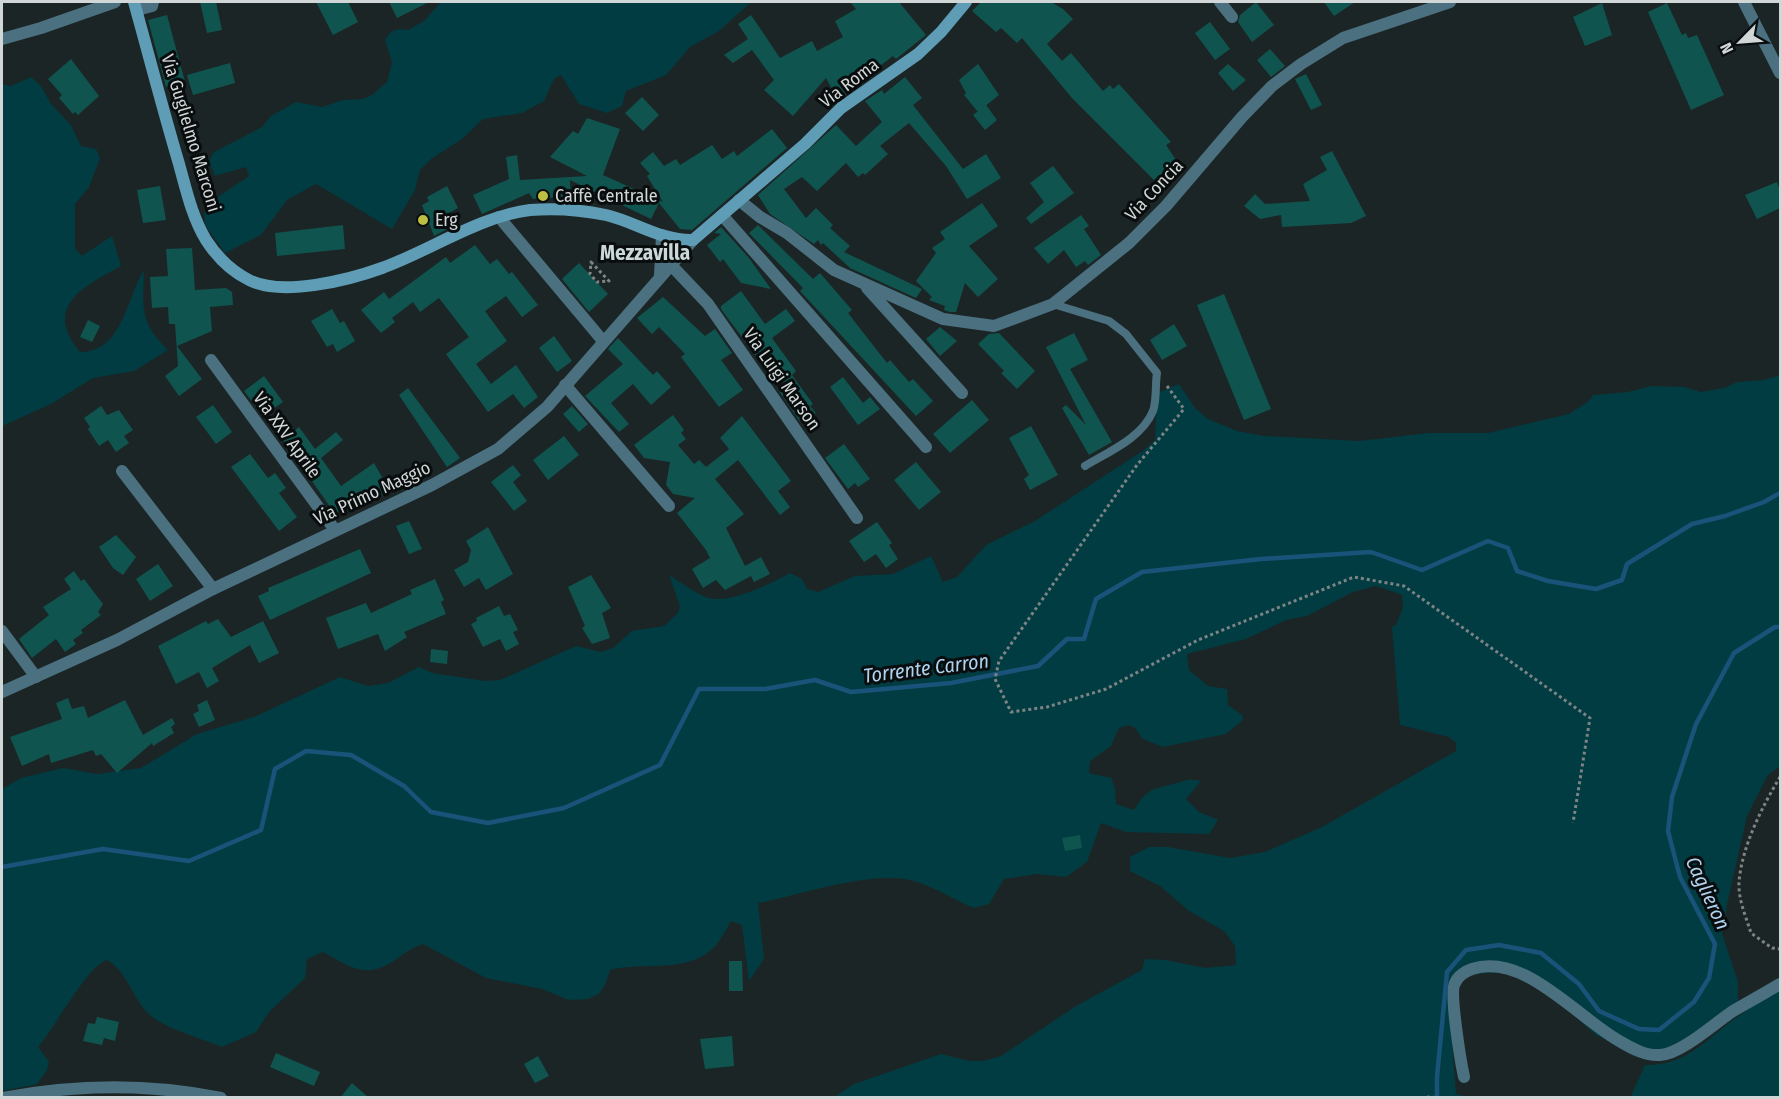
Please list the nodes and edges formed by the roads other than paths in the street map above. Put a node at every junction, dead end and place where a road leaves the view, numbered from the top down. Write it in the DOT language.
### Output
graph roads {
  1 [pos="115,2"];
  2 [pos="153,2"];
  3 [pos="966,2"];
  4 [pos="1220,2"];
  5 [pos="1450,2"];
  6 [pos="1744,2"];
  7 [pos="136,6"];
  8 [pos="1232,17"];
  9 [pos="2,39"];
  10 [pos="1780,73"];
  11 [pos="739,200"];
  12 [pos="722,215"];
  13 [pos="499,217"];
  14 [pos="662,235"];
  15 [pos="693,240"];
  16 [pos="671,265"];
  17 [pos="660,276"];
  18 [pos="862,283"];
  19 [pos="1053,304"];
  20 [pos="603,341"];
  21 [pos="211,360"];
  22 [pos="565,385"];
  23 [pos="962,393"];
  24 [pos="926,447"];
  25 [pos="1085,466"];
  26 [pos="122,471"];
  27 [pos="669,506"];
  28 [pos="857,518"];
  29 [pos="335,530"];
  30 [pos="213,589"];
  31 [pos="2,631"];
  32 [pos="36,677"];
  33 [pos="2,692"];
  34 [pos="1780,984"];
  35 [pos="1464,1077"];
  36 [pos="2,1098"];
  37 [pos="221,1098"];
  1 -- 9 [label="street"];
  2 -- 7 [label="street"];
  3 -- 11 [label="main road, Via Roma"];
  4 -- 8 [label="street"];
  5 -- 19 [label="street, Via Concia"];
  6 -- 10 [label="street"];
  7 -- 13 [label="main road, Via Guglielmo Marconi"];
  11 -- 12 [label="main road, Via Roma"];
  11 -- 18 [label="street, Via Concia"];
  12 -- 15 [label="main road, Via Roma"];
  12 -- 24 [label="street"];
  13 -- 14 [label="main road, Via Guglielmo Marconi"];
  13 -- 20 [label="street"];
  14 -- 15 [label="main road, Via Guglielmo Marconi"];
  14 -- 17 [label="street"];
  15 -- 16 [label="street, Via Primo Maggio"];
  16 -- 17 [label="street, Via Primo Maggio"];
  16 -- 28 [label="street, Via Luigi Marson"];
  17 -- 20 [label="street, Via Primo Maggio"];
  18 -- 19 [label="street, Via Concia"];
  18 -- 23 [label="street, Via Concia"];
  19 -- 25 [label="lane"];
  20 -- 22 [label="street, Via Primo Maggio"];
  21 -- 29 [label="street, Via XXV Aprile"];
  22 -- 27 [label="street"];
  22 -- 29 [label="street, Via Primo Maggio"];
  26 -- 30 [label="street"];
  29 -- 30 [label="street, Via Primo Maggio"];
  30 -- 32 [label="street, Via Primo Maggio"];
  31 -- 32 [label="street"];
  32 -- 33 [label="street, Via Primo Maggio"];
  34 -- 35 [label="street"];
  36 -- 37 [label="street"];
}
